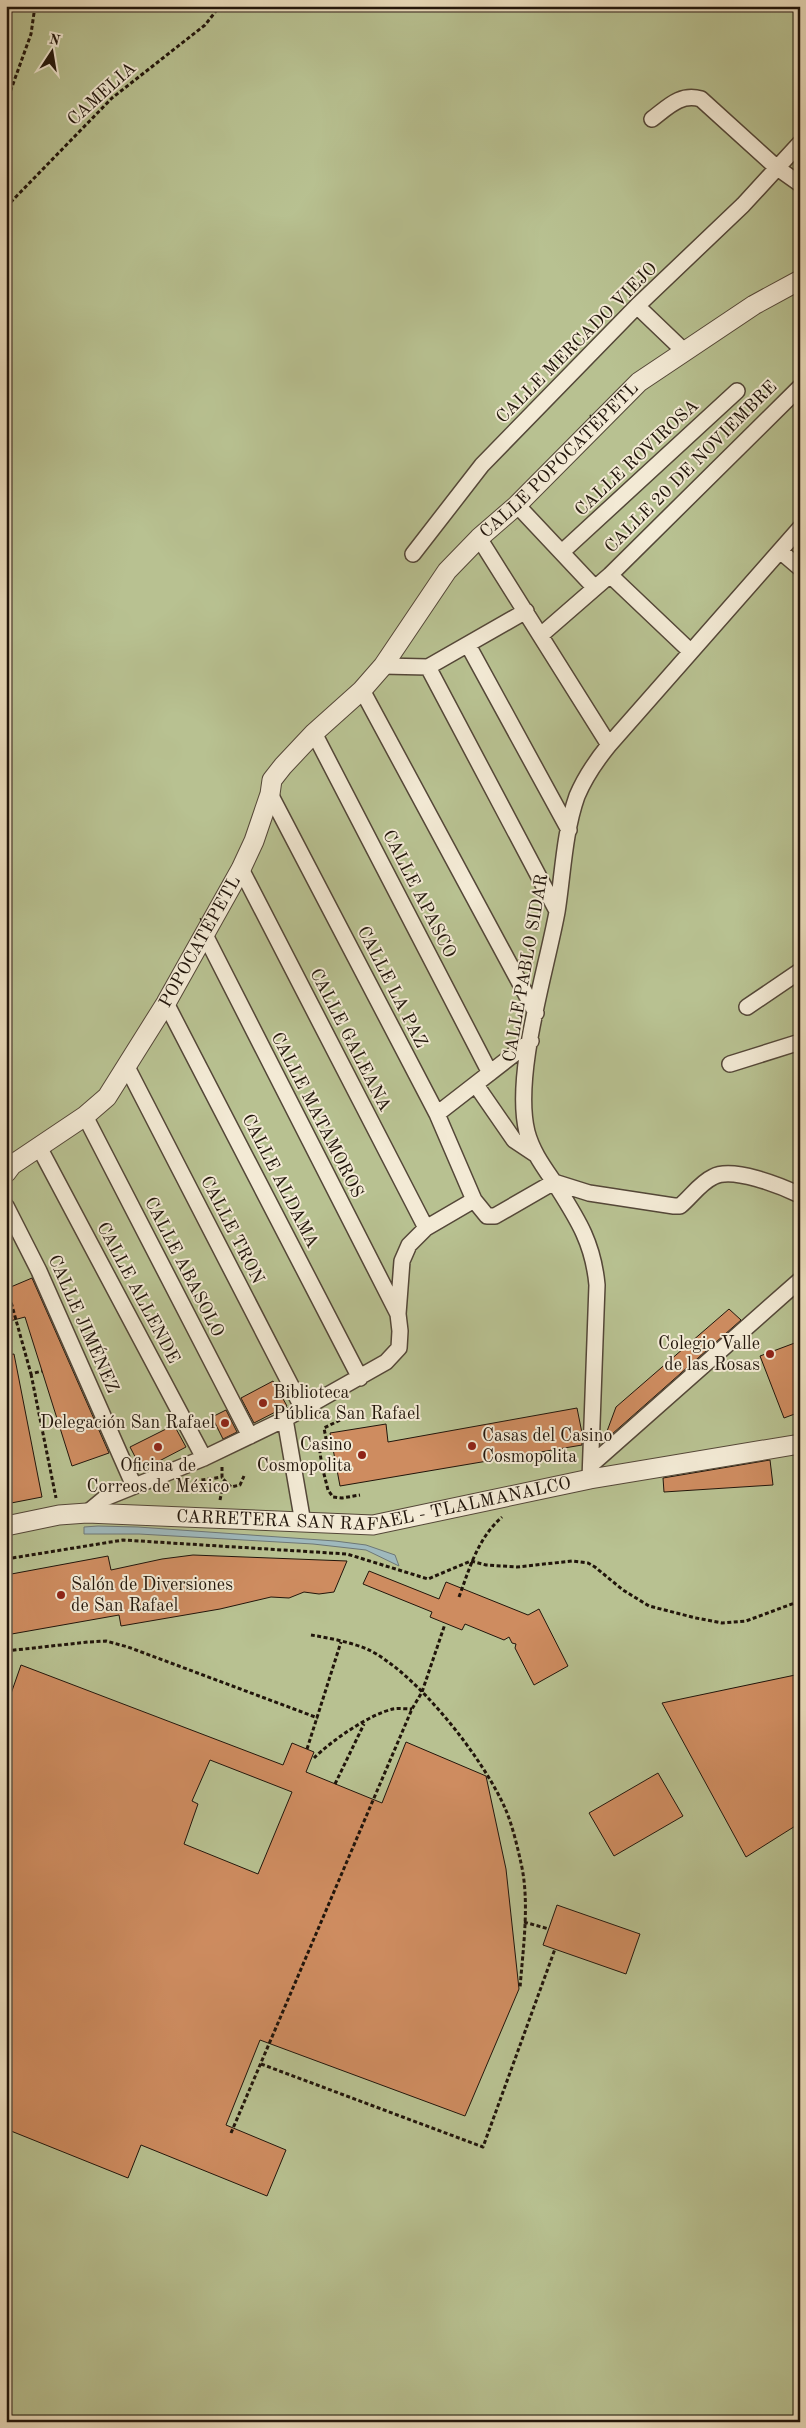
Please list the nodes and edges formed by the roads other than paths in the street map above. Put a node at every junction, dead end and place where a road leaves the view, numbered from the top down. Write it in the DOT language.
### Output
graph roads {
  1 [pos="652,119"];
  2 [pos="800,143"];
  3 [pos="776,167"];
  4 [pos="800,184"];
  5 [pos="800,280"];
  6 [pos="637,306"];
  7 [pos="684,350"];
  8 [pos="800,387"];
  9 [pos="737,391"];
  10 [pos="518,505"];
  11 [pos="800,528"];
  12 [pos="479,538"];
  13 [pos="780,551"];
  14 [pos="562,552"];
  15 [pos="413,554"];
  16 [pos="800,568"];
  17 [pos="610,575"];
  18 [pos="595,588"];
  19 [pos="526,611"];
  20 [pos="542,635"];
  21 [pos="468,645"];
  22 [pos="690,651"];
  23 [pos="384,666"];
  24 [pos="428,667"];
  25 [pos="362,690"];
  26 [pos="314,733"];
  27 [pos="609,745"];
  28 [pos="270,794"];
  29 [pos="569,830"];
  30 [pos="241,869"];
  31 [pos="557,911"];
  32 [pos="204,933"];
  33 [pos="800,971"];
  34 [pos="166,1002"];
  35 [pos="747,1007"];
  36 [pos="536,1013"];
  37 [pos="531,1041"];
  38 [pos="800,1042"];
  39 [pos="730,1064"];
  40 [pos="127,1067"];
  41 [pos="490,1073"];
  42 [pos="476,1085"];
  43 [pos="437,1114"];
  44 [pos="85,1116"];
  45 [pos="39,1147"];
  46 [pos="535,1154"];
  47 [pos="8,1166"];
  48 [pos="554,1182"];
  49 [pos="800,1195"];
  50 [pos="474,1200"];
  51 [pos="6,1206"];
  52 [pos="426,1228"];
  53 [pos="800,1280"];
  54 [pos="398,1314"];
  55 [pos="360,1378"];
  56 [pos="303,1409"];
  57 [pos="286,1419"];
  58 [pos="250,1436"];
  59 [pos="800,1444"];
  60 [pos="204,1458"];
  61 [pos="590,1472"];
  62 [pos="134,1486"];
  63 [pos="87,1513"];
  64 [pos="303,1523"];
  65 [pos="6,1526"];
  1 -- 3 [label="street"];
  2 -- 3 [label="street, CALLE MERCADO VIEJO"];
  3 -- 4 [label="street"];
  3 -- 6 [label="street, CALLE MERCADO VIEJO"];
  5 -- 7 [label="street, CALLE POPOCATÉPETL"];
  6 -- 7 [label="street"];
  6 -- 15 [label="street, CALLE MERCADO VIEJO"];
  7 -- 10 [label="street, CALLE POPOCATÉPETL"];
  8 -- 17 [label="street, CALLE 20 DE NOVIEMBRE"];
  9 -- 14 [label="street, CALLE ROVIROSA"];
  10 -- 12 [label="street, CALLE POPOCATÉPETL"];
  10 -- 14 [label="street"];
  11 -- 13 [label="street, CALLE PABLO SIDAR"];
  12 -- 19 [label="street"];
  12 -- 23 [label="street, CALLE POPOCATÉPETL"];
  13 -- 16 [label="street"];
  13 -- 22 [label="street, CALLE PABLO SIDAR"];
  14 -- 18 [label="street"];
  17 -- 18 [label="street, CALLE 20 DE NOVIEMBRE"];
  17 -- 22 [label="street"];
  18 -- 20 [label="street, CALLE 20 DE NOVIEMBRE"];
  19 -- 20 [label="street"];
  19 -- 21 [label="street"];
  20 -- 27 [label="street"];
  21 -- 24 [label="street"];
  21 -- 29 [label="street"];
  22 -- 27 [label="street, CALLE PABLO SIDAR"];
  23 -- 24 [label="street"];
  23 -- 25 [label="street, CALLE POPOCATÉPETL"];
  24 -- 31 [label="street"];
  25 -- 26 [label="street, POPOCATÉPETL"];
  25 -- 36 [label="street"];
  26 -- 28 [label="street, POPOCATÉPETL"];
  26 -- 41 [label="street, CALLE APASCO"];
  27 -- 29 [label="street, CALLE PABLO SIDAR"];
  28 -- 30 [label="street, POPOCATÉPETL"];
  28 -- 43 [label="street, CALLE LA PAZ"];
  29 -- 31 [label="street, CALLE PABLO SIDAR"];
  30 -- 32 [label="street, POPOCATÉPETL"];
  30 -- 52 [label="street, CALLE GALEANA"];
  31 -- 36 [label="street, CALLE PABLO SIDAR"];
  32 -- 34 [label="street, POPOCATÉPETL"];
  32 -- 54 [label="street, CALLE MATAMOROS"];
  33 -- 35 [label="street"];
  34 -- 40 [label="street, POPOCATÉPETL"];
  34 -- 55 [label="street, CALLE ALDAMA"];
  36 -- 37 [label="street, CALLE PABLO SIDAR"];
  37 -- 41 [label="street"];
  37 -- 46 [label="street, CALLE PABLO SIDAR"];
  38 -- 39 [label="street"];
  40 -- 44 [label="street, POPOCATÉPETL"];
  40 -- 56 [label="street, CALLE TRON"];
  41 -- 42 [label="street"];
  42 -- 43 [label="street"];
  42 -- 46 [label="street"];
  43 -- 50 [label="street, CALLE LA PAZ"];
  44 -- 45 [label="street, POPOCATÉPETL"];
  44 -- 58 [label="street, CALLE ABASOLO"];
  45 -- 47 [label="street, POPOCATÉPETL"];
  45 -- 60 [label="street, CALLE ALLENDE"];
  46 -- 48 [label="street, CALLE PABLO SIDAR"];
  48 -- 49 [label="street"];
  48 -- 50 [label="street"];
  48 -- 61 [label="street, CALLE PABLO SIDAR"];
  50 -- 52 [label="street"];
  51 -- 62 [label="street, CALLE JIMÉNEZ"];
  52 -- 54 [label="street"];
  53 -- 61 [label="street"];
  54 -- 55 [label="street"];
  55 -- 56 [label="street"];
  56 -- 57 [label="street"];
  57 -- 58 [label="street"];
  57 -- 64 [label="street"];
  58 -- 60 [label="street"];
  59 -- 61 [label="street, CARRETERA SAN RAFAEL - TLALMANALCO"];
  60 -- 62 [label="street"];
  61 -- 64 [label="street, CARRETERA SAN RAFAEL - TLALMANALCO"];
  62 -- 63 [label="street"];
  63 -- 64 [label="street, CARRETERA SAN RAFAEL - TLALMANALCO"];
  63 -- 65 [label="street, CARRETERA SAN RAFAEL - TLALMANALCO"];
}
